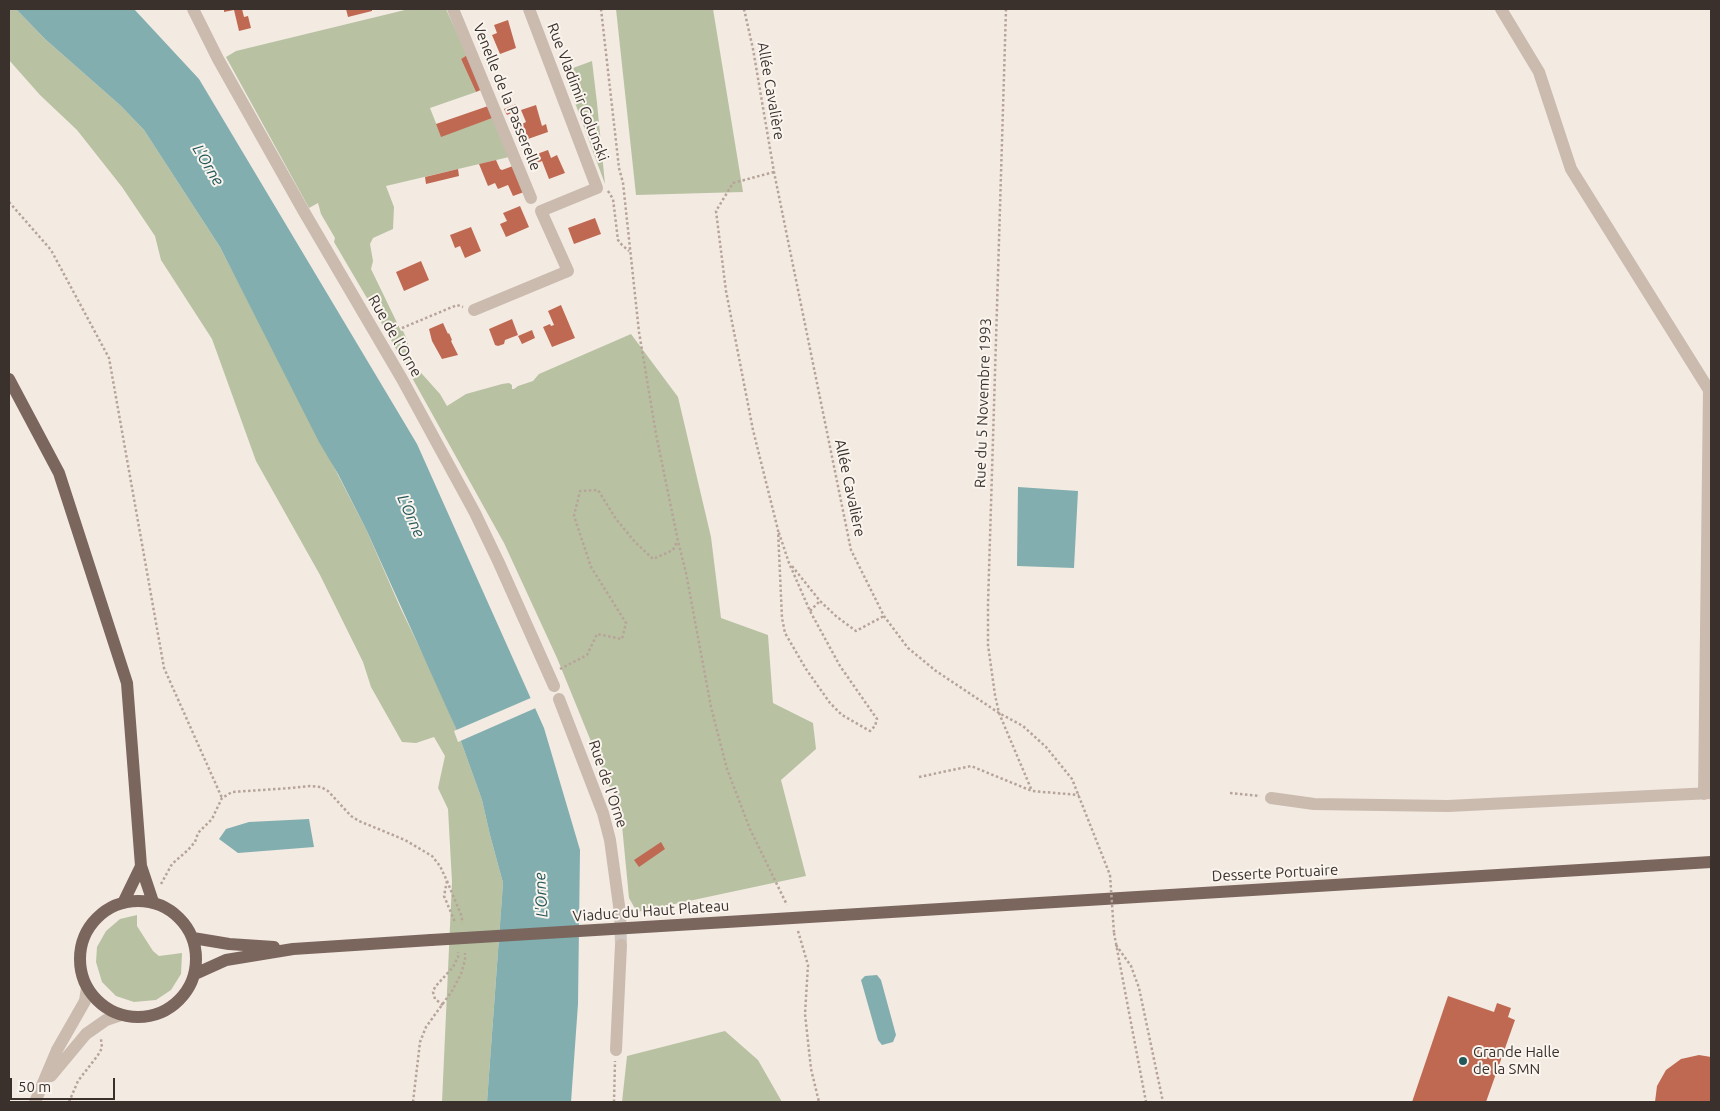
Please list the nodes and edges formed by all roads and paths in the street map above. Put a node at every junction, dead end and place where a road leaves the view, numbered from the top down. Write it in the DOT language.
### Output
graph roads {
  1 [pos="193,9"];
  2 [pos="453,9"];
  3 [pos="529,9"];
  4 [pos="601,9"];
  5 [pos="744,9"];
  6 [pos="1006,9"];
  7 [pos="1501,9"];
  8 [pos="774,172"];
  9 [pos="597,188"];
  10 [pos="531,198"];
  11 [pos="9,202"];
  12 [pos="629,251"];
  13 [pos="474,310"];
  14 [pos="402,328"];
  15 [pos="9,379"];
  16 [pos="1710,405"];
  17 [pos="778,530"];
  18 [pos="678,541"];
  19 [pos="790,563"];
  20 [pos="820,601"];
  21 [pos="810,611"];
  22 [pos="884,616"];
  23 [pos="549,673"];
  24 [pos="554,686"];
  25 [pos="559,699"];
  26 [pos="999,713"];
  27 [pos="919,777"];
  28 [pos="1032,791"];
  29 [pos="1230,793"];
  30 [pos="1708,794"];
  31 [pos="1079,796"];
  32 [pos="222,798"];
  33 [pos="1271,798"];
  34 [pos="1711,862"];
  35 [pos="141,866"];
  36 [pos="447,881"];
  37 [pos="153,902"];
  38 [pos="123,903"];
  39 [pos="790,910"];
  40 [pos="620,913"];
  41 [pos="842,915"];
  42 [pos="455,922"];
  43 [pos="462,923"];
  44 [pos="796,926"];
  45 [pos="193,938"];
  46 [pos="621,945"];
  47 [pos="1116,945"];
  48 [pos="294,949"];
  49 [pos="458,952"];
  50 [pos="465,953"];
  51 [pos="195,974"];
  52 [pos="87,988"];
  53 [pos="443,1005"];
  54 [pos="121,1015"];
  55 [pos="97,1026"];
  56 [pos="616,1050"];
  57 [pos="41,1087"];
  58 [pos="35,1102"];
  59 [pos="69,1102"];
  60 [pos="413,1102"];
  61 [pos="614,1102"];
  62 [pos="819,1102"];
  63 [pos="1146,1102"];
  64 [pos="1163,1102"];
  1 -- 23 [label="street, Rue de l'Orne"];
  2 -- 10 [label="street, Venelle de la Passerelle"];
  3 -- 9 [label="street, Rue Vladimir Golunski"];
  4 -- 12 [label="path"];
  5 -- 8 [label="path, Allée Cavalière"];
  6 -- 26 [label="path, Rue du 5 Novembre 1993"];
  7 -- 16 [label="street"];
  8 -- 17 [label="path"];
  8 -- 22 [label="path, Allée Cavalière"];
  9 -- 12 [label="path"];
  9 -- 13 [label="street"];
  11 -- 32 [label="path"];
  12 -- 18 [label="path"];
  13 -- 14 [label="path"];
  15 -- 35 [label="main road"];
  16 -- 30 [label="street"];
  17 -- 19 [label="path"];
  17 -- 21 [label="path"];
  18 -- 23 [label="path"];
  18 -- 39 [label="path"];
  19 -- 20 [label="path"];
  19 -- 21 [label="path"];
  20 -- 21 [label="path"];
  20 -- 22 [label="path"];
  22 -- 26 [label="path, Allée Cavalière"];
  23 -- 24 [label="street, Rue de l'Orne"];
  25 -- 40 [label="street, Rue de l'Orne"];
  26 -- 28 [label="path, Rue du 5 Novembre 1993"];
  26 -- 31 [label="path, Allée Cavalière"];
  27 -- 28 [label="path"];
  28 -- 31 [label="path"];
  29 -- 33 [label="path"];
  30 -- 33 [label="street"];
  31 -- 47 [label="path, Allée Cavalière, bridge"];
  32 -- 36 [label="path"];
  32 -- 37 [label="path"];
  34 -- 41 [label="main road, Desserte Portuaire"];
  35 -- 37 [label="main road"];
  35 -- 38 [label="main road"];
  36 -- 42 [label="path"];
  36 -- 43 [label="path"];
  37 -- 38 [label="main road"];
  37 -- 45 [label="main road"];
  38 -- 52 [label="main road"];
  41 -- 48 [label="main road, Viaduc du Haut Plateau, bridge"];
  44 -- 62 [label="path"];
  45 -- 48 [label="main road"];
  45 -- 51 [label="main road"];
  46 -- 56 [label="street"];
  47 -- 63 [label="path, Allée Cavalière"];
  47 -- 64 [label="path"];
  48 -- 51 [label="main road"];
  49 -- 53 [label="path"];
  50 -- 53 [label="path"];
  51 -- 54 [label="main road"];
  52 -- 54 [label="main road"];
  52 -- 57 [label="street"];
  53 -- 60 [label="path"];
  54 -- 55 [label="street"];
  55 -- 57 [label="street"];
  55 -- 59 [label="path"];
  56 -- 61 [label="path"];
  57 -- 58 [label="street"];
}
